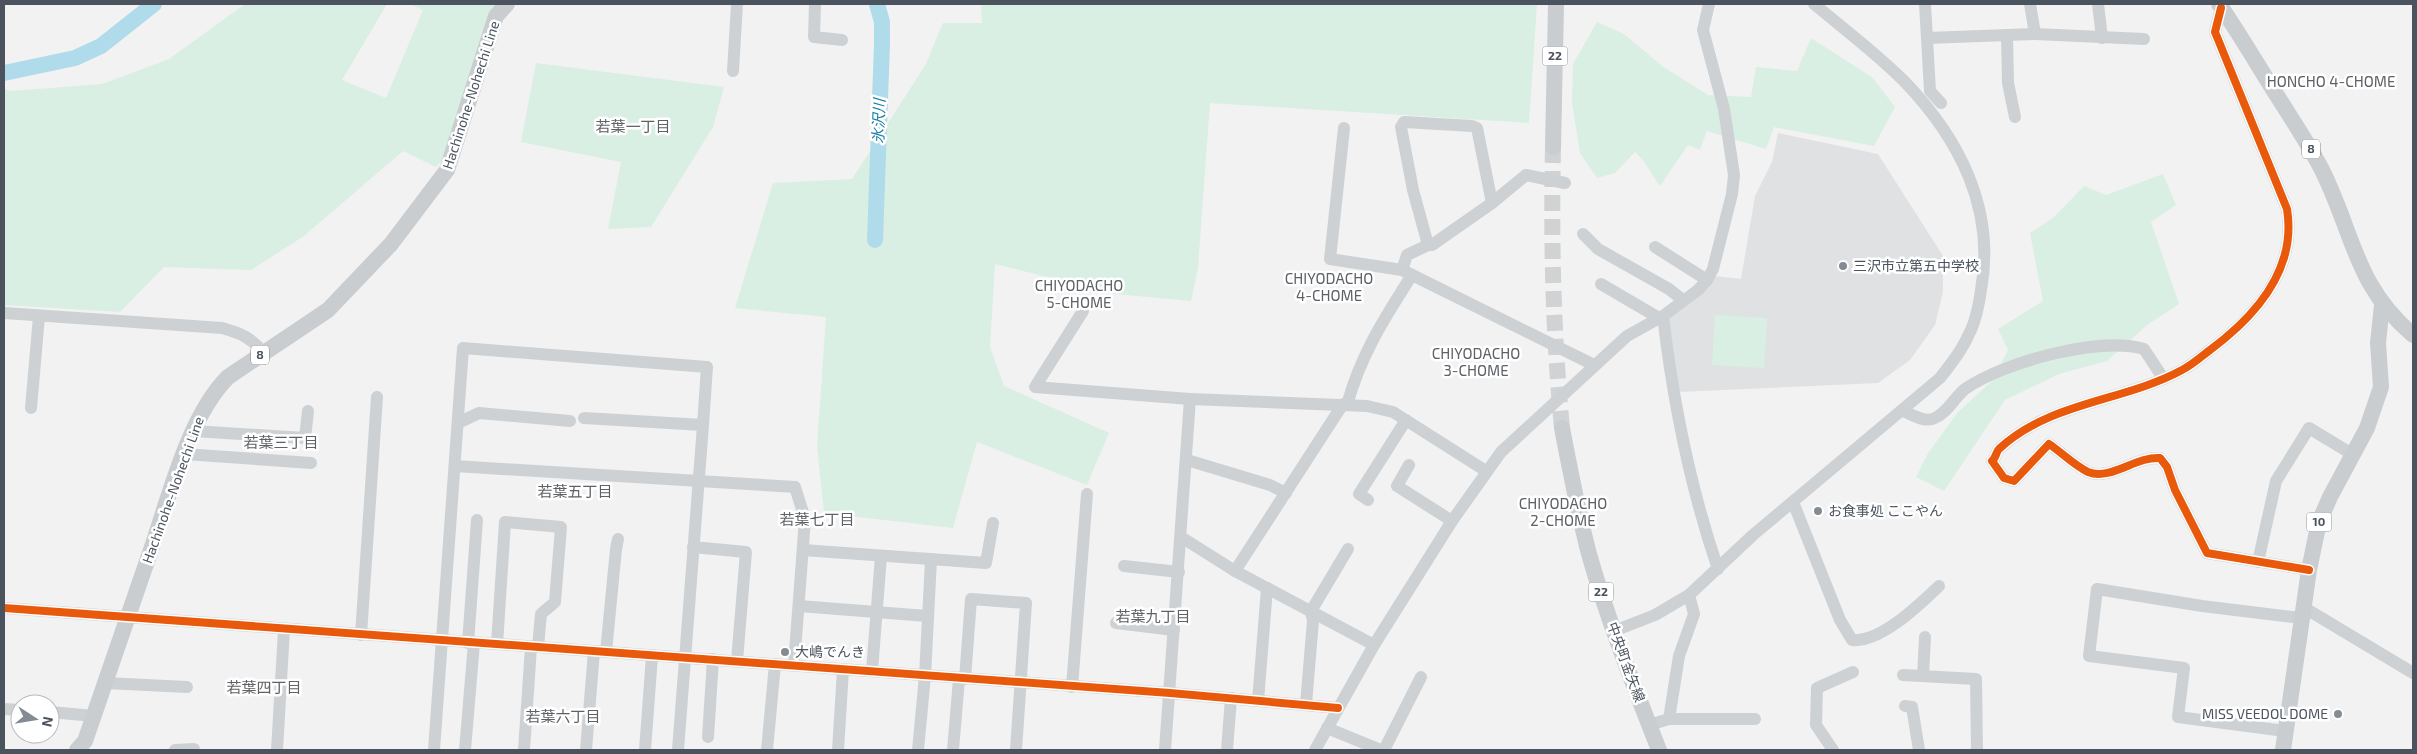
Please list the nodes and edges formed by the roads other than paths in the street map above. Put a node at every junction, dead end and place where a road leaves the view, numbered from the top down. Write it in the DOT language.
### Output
graph roads {
  1 [pos="507,4"];
  2 [pos="736,4"];
  3 [pos="815,4"];
  4 [pos="1556,4"];
  5 [pos="1709,4"];
  6 [pos="1814,4"];
  7 [pos="1925,4"];
  8 [pos="2030,4"];
  9 [pos="2098,4"];
  10 [pos="2220,6"];
  11 [pos="2035,34"];
  12 [pos="2007,36"];
  13 [pos="1927,38"];
  14 [pos="2102,38"];
  15 [pos="2144,39"];
  16 [pos="842,40"];
  17 [pos="733,71"];
  18 [pos="1940,103"];
  19 [pos="2015,117"];
  20 [pos="1344,128"];
  21 [pos="1553,147"];
  22 [pos="1565,183"];
  23 [pos="1492,203"];
  24 [pos="1583,234"];
  25 [pos="1428,245"];
  26 [pos="1655,247"];
  27 [pos="1407,272"];
  28 [pos="1707,280"];
  29 [pos="1601,284"];
  30 [pos="1680,303"];
  31 [pos="2382,305"];
  32 [pos="1083,311"];
  33 [pos="4,314"];
  34 [pos="39,316"];
  35 [pos="1661,317"];
  36 [pos="2413,335"];
  37 [pos="264,353"];
  38 [pos="1594,365"];
  39 [pos="2163,378"];
  40 [pos="377,397"];
  41 [pos="1190,399"];
  42 [pos="1345,404"];
  43 [pos="31,408"];
  44 [pos="308,411"];
  45 [pos="1903,411"];
  46 [pos="584,418"];
  47 [pos="1406,420"];
  48 [pos="570,421"];
  49 [pos="458,423"];
  50 [pos="703,425"];
  51 [pos="1562,428"];
  52 [pos="194,431"];
  53 [pos="184,454"];
  54 [pos="2352,454"];
  55 [pos="1187,460"];
  56 [pos="311,464"];
  57 [pos="1409,465"];
  58 [pos="455,466"];
  59 [pos="1486,472"];
  60 [pos="698,481"];
  61 [pos="1286,493"];
  62 [pos="1087,494"];
  63 [pos="1368,500"];
  64 [pos="1793,502"];
  65 [pos="477,520"];
  66 [pos="1452,522"];
  67 [pos="993,523"];
  68 [pos="1182,537"];
  69 [pos="618,539"];
  70 [pos="693,547"];
  71 [pos="1348,549"];
  72 [pos="803,550"];
  73 [pos="881,556"];
  74 [pos="931,560"];
  75 [pos="2258,562"];
  76 [pos="1124,566"];
  77 [pos="1718,569"];
  78 [pos="2309,570"];
  79 [pos="1235,571"];
  80 [pos="1179,572"];
  81 [pos="1939,586"];
  82 [pos="1267,588"];
  83 [pos="1689,595"];
  84 [pos="799,606"];
  85 [pos="4,608"];
  86 [pos="1312,611"];
  87 [pos="876,612"];
  88 [pos="2302,612"];
  89 [pos="927,616"];
  90 [pos="128,617"];
  91 [pos="1116,623"];
  92 [pos="284,630"];
  93 [pos="1174,630"];
  94 [pos="1614,631"];
  95 [pos="361,635"];
  96 [pos="1925,637"];
  97 [pos="441,641"];
  98 [pos="471,643"];
  99 [pos="496,644"];
  100 [pos="1374,645"];
  101 [pos="535,647"];
  102 [pos="600,651"];
  103 [pos="652,656"];
  104 [pos="685,657"];
  105 [pos="713,659"];
  106 [pos="736,661"];
  107 [pos="775,664"];
  108 [pos="794,665"];
  109 [pos="844,670"];
  110 [pos="872,671"];
  111 [pos="1853,672"];
  112 [pos="2413,673"];
  113 [pos="1903,675"];
  114 [pos="925,676"];
  115 [pos="1923,676"];
  116 [pos="1421,677"];
  117 [pos="962,679"];
  118 [pos="1020,683"];
  119 [pos="105,684"];
  120 [pos="187,687"];
  121 [pos="1072,687"];
  122 [pos="1170,693"];
  123 [pos="1231,698"];
  124 [pos="1258,701"];
  125 [pos="1306,704"];
  126 [pos="1905,706"];
  127 [pos="1338,708"];
  128 [pos="60,713"];
  129 [pos="94,716"];
  130 [pos="1670,719"];
  131 [pos="1755,719"];
  132 [pos="1649,725"];
  133 [pos="1327,728"];
  134 [pos="2285,731"];
  135 [pos="708,737"];
  136 [pos="82,747"];
  137 [pos="194,749"];
  138 [pos="175,750"];
  139 [pos="277,750"];
  140 [pos="434,750"];
  141 [pos="466,750"];
  142 [pos="524,750"];
  143 [pos="586,750"];
  144 [pos="645,750"];
  145 [pos="678,750"];
  146 [pos="767,750"];
  147 [pos="838,750"];
  148 [pos="918,750"];
  149 [pos="953,750"];
  150 [pos="1016,750"];
  151 [pos="1165,750"];
  152 [pos="1227,750"];
  153 [pos="1315,750"];
  154 [pos="1383,750"];
  155 [pos="1659,750"];
  156 [pos="1833,750"];
  157 [pos="1919,750"];
  158 [pos="1977,750"];
  159 [pos="2283,750"];
  1 -- 37 [label="main road, Hachinohe-Nohechi Line / 8"];
  2 -- 17 [label="street"];
  3 -- 16 [label="street"];
  4 -- 21 [label="main road, 22"];
  5 -- 28 [label="street"];
  6 -- 45 [label="street"];
  7 -- 13 [label="street"];
  8 -- 11 [label="street"];
  9 -- 14 [label="street"];
  10 -- 31 [label="main road, 8"];
  10 -- 39 [label="street"];
  11 -- 12 [label="street"];
  11 -- 14 [label="street"];
  12 -- 13 [label="street"];
  12 -- 19 [label="street"];
  13 -- 18 [label="street"];
  14 -- 15 [label="street"];
  20 -- 27 [label="street"];
  22 -- 23 [label="street"];
  23 -- 25 [label="street"];
  23 -- 25 [label="street"];
  24 -- 30 [label="street"];
  25 -- 27 [label="street"];
  26 -- 28 [label="street"];
  27 -- 38 [label="street"];
  27 -- 42 [label="street"];
  28 -- 30 [label="street"];
  29 -- 35 [label="street"];
  30 -- 35 [label="street"];
  31 -- 36 [label="main road, 8"];
  31 -- 54 [label="main road, 10"];
  32 -- 41 [label="street"];
  33 -- 34 [label="street"];
  34 -- 37 [label="street"];
  34 -- 43 [label="street"];
  35 -- 38 [label="street"];
  35 -- 77 [label="street"];
  37 -- 52 [label="main road, Hachinohe-Nohechi Line / 8"];
  38 -- 59 [label="street"];
  39 -- 45 [label="street"];
  39 -- 75 [label="street"];
  40 -- 95 [label="street"];
  41 -- 42 [label="street"];
  41 -- 55 [label="street"];
  42 -- 47 [label="street"];
  42 -- 61 [label="street"];
  44 -- 52 [label="street"];
  45 -- 64 [label="street"];
  46 -- 50 [label="street"];
  47 -- 59 [label="street"];
  47 -- 63 [label="street"];
  48 -- 49 [label="street"];
  49 -- 50 [label="street"];
  49 -- 58 [label="street"];
  50 -- 60 [label="street"];
  51 -- 94 [label="main road, 中央町金矢線 / 22"];
  52 -- 53 [label="main road, Hachinohe-Nohechi Line / 8"];
  53 -- 56 [label="street"];
  53 -- 90 [label="main road, Hachinohe-Nohechi Line / 8"];
  54 -- 75 [label="street"];
  54 -- 78 [label="main road, 10"];
  55 -- 61 [label="street"];
  55 -- 68 [label="street"];
  57 -- 66 [label="street"];
  58 -- 60 [label="street"];
  58 -- 97 [label="street"];
  59 -- 66 [label="street"];
  60 -- 70 [label="street"];
  60 -- 72 [label="street"];
  61 -- 79 [label="street"];
  62 -- 121 [label="street"];
  64 -- 77 [label="street"];
  64 -- 81 [label="street"];
  65 -- 98 [label="street"];
  66 -- 100 [label="street"];
  67 -- 74 [label="street"];
  68 -- 79 [label="street"];
  68 -- 80 [label="street"];
  69 -- 102 [label="street"];
  70 -- 104 [label="street"];
  70 -- 106 [label="street"];
  71 -- 86 [label="street"];
  72 -- 73 [label="street"];
  72 -- 84 [label="street"];
  73 -- 74 [label="street"];
  73 -- 87 [label="street"];
  74 -- 89 [label="street"];
  75 -- 78 [label="street"];
  76 -- 80 [label="street"];
  77 -- 83 [label="street"];
  78 -- 88 [label="main road, 10"];
  79 -- 82 [label="street"];
  80 -- 93 [label="street"];
  82 -- 86 [label="street"];
  82 -- 124 [label="street"];
  83 -- 94 [label="street"];
  83 -- 130 [label="street"];
  84 -- 87 [label="street"];
  84 -- 108 [label="street"];
  85 -- 90 [label="street"];
  86 -- 100 [label="street"];
  86 -- 125 [label="street"];
  87 -- 89 [label="street"];
  87 -- 110 [label="street"];
  88 -- 112 [label="street"];
  88 -- 134 [label="main road, 10"];
  88 -- 134 [label="street"];
  89 -- 114 [label="street"];
  90 -- 92 [label="street"];
  90 -- 119 [label="main road, Hachinohe-Nohechi Line / 8"];
  91 -- 93 [label="street"];
  92 -- 95 [label="street"];
  92 -- 139 [label="street"];
  93 -- 122 [label="street"];
  94 -- 132 [label="main road, 中央町金矢線 / 22"];
  95 -- 97 [label="street"];
  96 -- 115 [label="street"];
  97 -- 98 [label="street"];
  97 -- 140 [label="street"];
  98 -- 99 [label="street"];
  98 -- 141 [label="street"];
  99 -- 101 [label="street"];
  99 -- 101 [label="street"];
  100 -- 127 [label="street"];
  101 -- 102 [label="street"];
  101 -- 142 [label="street"];
  102 -- 103 [label="street"];
  102 -- 143 [label="street"];
  103 -- 104 [label="street"];
  103 -- 144 [label="street"];
  104 -- 105 [label="street"];
  104 -- 145 [label="street"];
  105 -- 106 [label="street"];
  105 -- 135 [label="street"];
  106 -- 107 [label="street"];
  107 -- 108 [label="street"];
  107 -- 146 [label="street"];
  108 -- 109 [label="street"];
  109 -- 110 [label="street"];
  109 -- 147 [label="street"];
  110 -- 114 [label="street"];
  111 -- 156 [label="street"];
  113 -- 115 [label="street"];
  114 -- 117 [label="street"];
  114 -- 148 [label="street"];
  115 -- 158 [label="street"];
  116 -- 154 [label="street"];
  117 -- 118 [label="street"];
  117 -- 118 [label="street"];
  117 -- 149 [label="street"];
  118 -- 121 [label="street"];
  118 -- 150 [label="street"];
  119 -- 120 [label="street"];
  119 -- 129 [label="main road, Hachinohe-Nohechi Line / 8"];
  121 -- 122 [label="street"];
  122 -- 123 [label="street"];
  122 -- 151 [label="street"];
  123 -- 124 [label="street"];
  123 -- 152 [label="street"];
  124 -- 125 [label="street"];
  125 -- 127 [label="street"];
  126 -- 157 [label="street"];
  127 -- 133 [label="street"];
  128 -- 129 [label="street"];
  129 -- 136 [label="main road, Hachinohe-Nohechi Line / 8"];
  130 -- 131 [label="street"];
  130 -- 132 [label="street"];
  132 -- 155 [label="main road, 中央町金矢線 / 22"];
  133 -- 153 [label="street"];
  133 -- 154 [label="street"];
  134 -- 159 [label="main road, 10"];
  137 -- 138 [label="street"];
}
